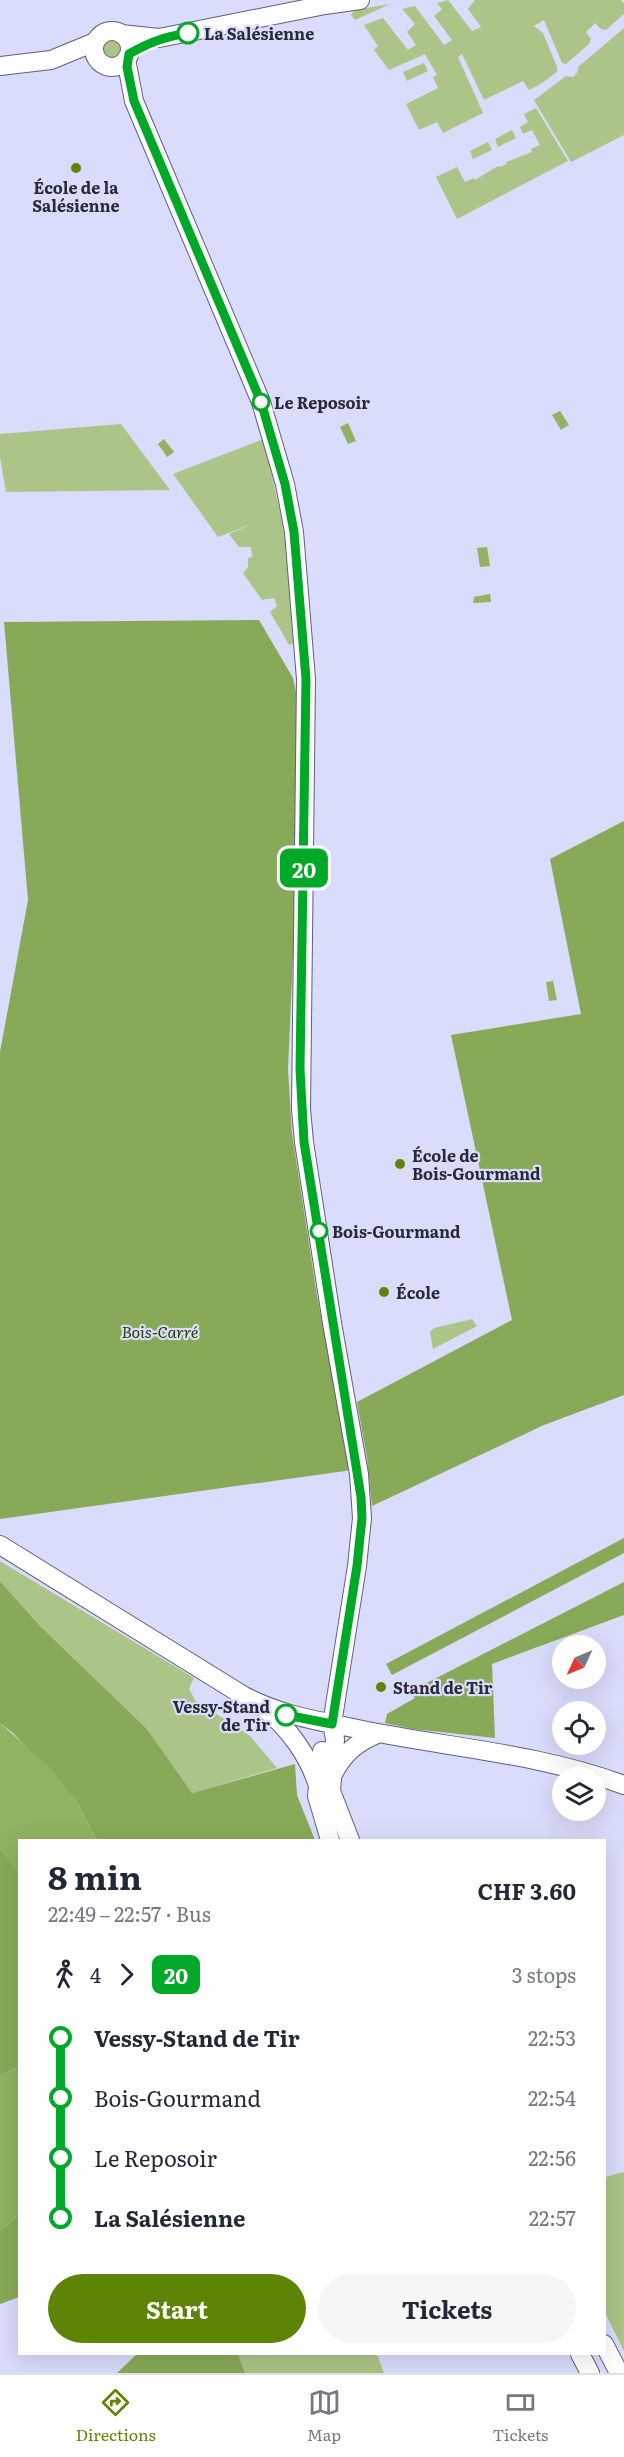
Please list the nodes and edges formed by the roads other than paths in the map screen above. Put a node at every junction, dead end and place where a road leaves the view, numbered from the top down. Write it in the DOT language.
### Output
graph roads {
  1 [pos="360,0"];
  2 [pos="121,34"];
  3 [pos="159,38"];
  4 [pos="95,42"];
  5 [pos="128,56"];
  6 [pos="51,60"];
  7 [pos="105,65"];
  8 [pos="0,66"];
  9 [pos="134,101"];
  10 [pos="0,1545"];
  11 [pos="258,1703"];
  12 [pos="332,1724"];
  13 [pos="377,1734"];
  14 [pos="324,1781"];
  15 [pos="624,1785"];
  16 [pos="330,1839"];
  17 [pos="350,1839"];
  18 [pos="606,2349"];
  19 [pos="581,2355"];
  20 [pos="615,2371"];
  21 [pos="590,2373"];
  1 -- 3 [label="street"];
  2 -- 3 [label="street"];
  2 -- 4 [label="street"];
  2 -- 5 [label="street"];
  3 -- 5 [label="street"];
  4 -- 6 [label="street"];
  4 -- 7 [label="street"];
  5 -- 7 [label="street"];
  5 -- 9 [label="street"];
  6 -- 7 [label="street"];
  6 -- 8 [label="street"];
  7 -- 9 [label="street"];
  9 -- 12 [label="street"];
  10 -- 11 [label="street"];
  11 -- 12 [label="street"];
  11 -- 14 [label="street"];
  12 -- 13 [label="street"];
  12 -- 14 [label="street"];
  13 -- 14 [label="street"];
  13 -- 15 [label="street"];
  14 -- 16 [label="street"];
  14 -- 17 [label="street"];
  18 -- 20 [label="street"];
  19 -- 21 [label="street"];
}
